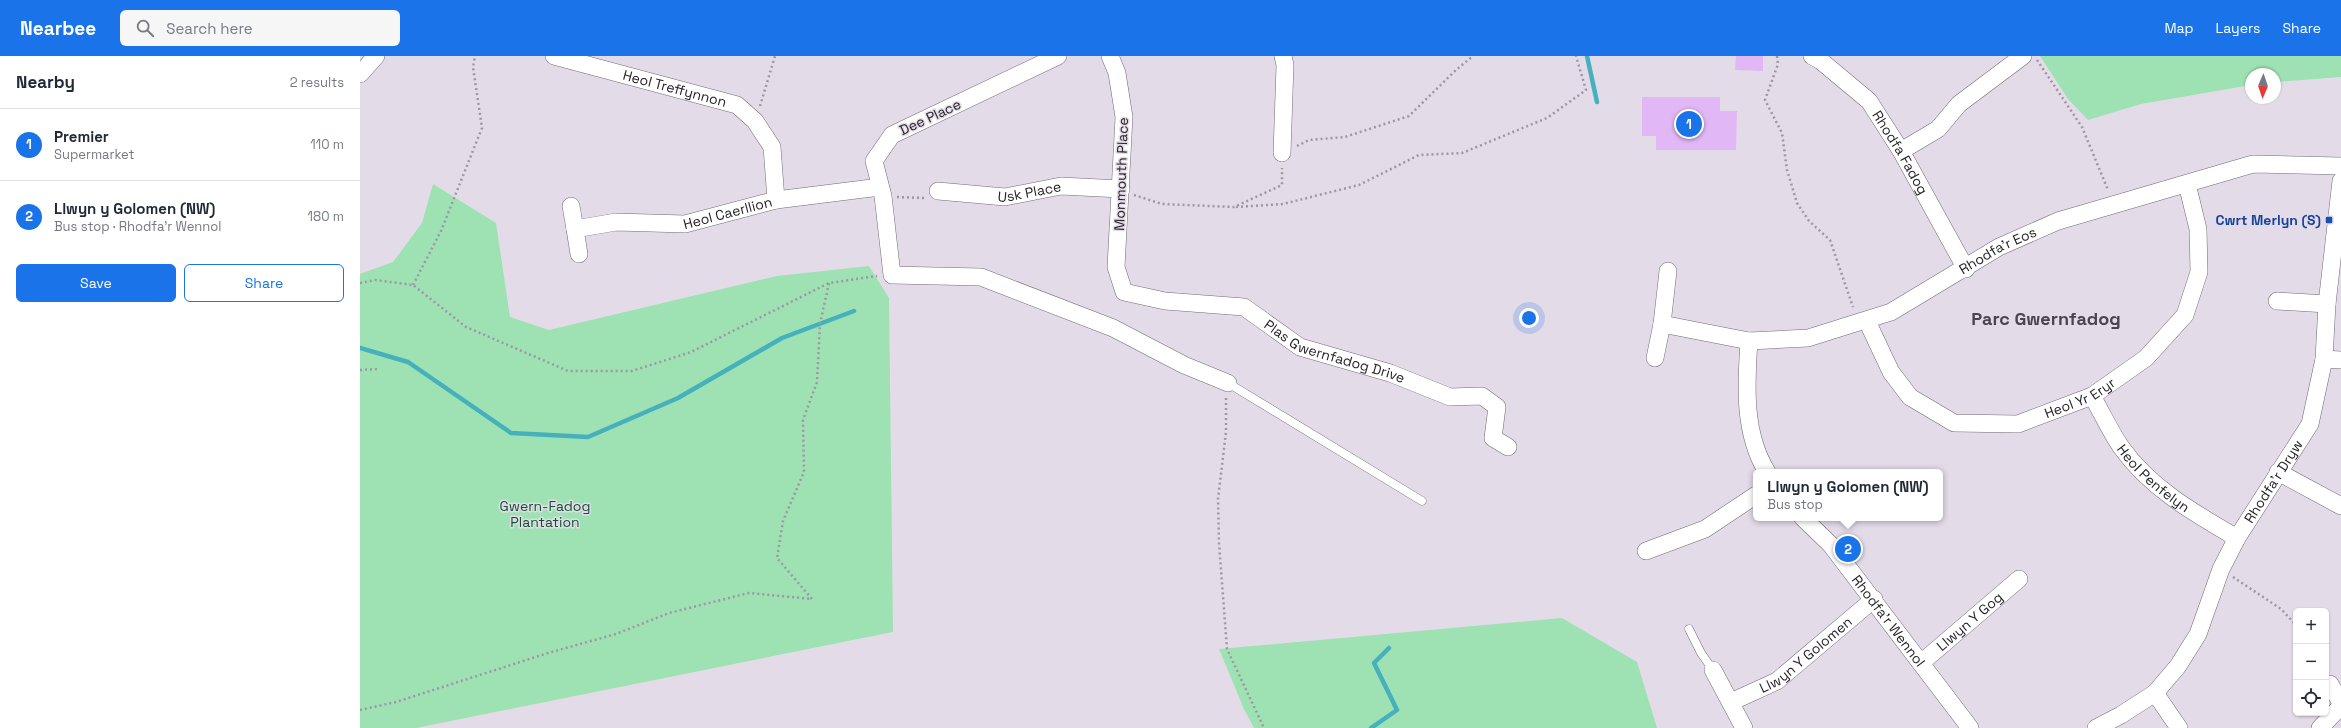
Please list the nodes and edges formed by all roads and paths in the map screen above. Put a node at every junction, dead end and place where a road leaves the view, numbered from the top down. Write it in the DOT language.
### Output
graph roads {
  1 [pos="376,56"];
  2 [pos="475,56"];
  3 [pos="554,56"];
  4 [pos="775,56"];
  5 [pos="1058,56"];
  6 [pos="1110,56"];
  7 [pos="1283,56"];
  8 [pos="1473,56"];
  9 [pos="1576,56"];
  10 [pos="1777,56"];
  11 [pos="2023,56"];
  12 [pos="2035,56"];
  13 [pos="1819,58"];
  14 [pos="360,74"];
  15 [pos="755,121"];
  16 [pos="1901,151"];
  17 [pos="1282,153"];
  18 [pos="2341,166"];
  19 [pos="2341,181"];
  20 [pos="2187,184"];
  21 [pos="1121,189"];
  22 [pos="881,191"];
  23 [pos="938,191"];
  24 [pos="776,200"];
  25 [pos="2113,204"];
  26 [pos="571,206"];
  27 [pos="1234,208"];
  28 [pos="575,229"];
  29 [pos="579,254"];
  30 [pos="1966,269"];
  31 [pos="1668,271"];
  32 [pos="892,275"];
  33 [pos="360,283"];
  34 [pos="829,283"];
  35 [pos="413,284"];
  36 [pos="1124,292"];
  37 [pos="2277,301"];
  38 [pos="2327,304"];
  39 [pos="1863,322"];
  40 [pos="1662,324"];
  41 [pos="1749,341"];
  42 [pos="1655,358"];
  43 [pos="2333,360"];
  44 [pos="378,369"];
  45 [pos="360,370"];
  46 [pos="1228,383"];
  47 [pos="2092,396"];
  48 [pos="1508,447"];
  49 [pos="1765,469"];
  50 [pos="2278,472"];
  51 [pos="1753,497"];
  52 [pos="1422,501"];
  53 [pos="2341,506"];
  54 [pos="1806,521"];
  55 [pos="2237,538"];
  56 [pos="1646,551"];
  57 [pos="2221,569"];
  58 [pos="2019,579"];
  59 [pos="1874,599"];
  60 [pos="2293,622"];
  61 [pos="1689,628"];
  62 [pos="1921,663"];
  63 [pos="1713,670"];
  64 [pos="2330,684"];
  65 [pos="2155,693"];
  66 [pos="1731,702"];
  67 [pos="2341,705"];
  68 [pos="360,710"];
  69 [pos="1264,728"];
  70 [pos="1744,728"];
  71 [pos="1970,728"];
  72 [pos="2096,728"];
  73 [pos="2179,728"];
  74 [pos="2320,728"];
  1 -- 14 [label="street"];
  2 -- 35 [label="path"];
  3 -- 15 [label="street, Heol Treffynnon"];
  4 -- 15 [label="path"];
  5 -- 22 [label="street, Dee Place"];
  6 -- 21 [label="street, Monmouth Place"];
  7 -- 17 [label="street"];
  8 -- 17 [label="path"];
  9 -- 27 [label="path"];
  10 -- 39 [label="path"];
  11 -- 16 [label="street"];
  12 -- 25 [label="path"];
  13 -- 16 [label="street, Rhodfa Fadog"];
  15 -- 24 [label="street, Heol Treffynnon"];
  16 -- 30 [label="street, Rhodfa Fadog"];
  17 -- 27 [label="path"];
  18 -- 20 [label="street, Rhodfa'r Eos"];
  19 -- 38 [label="street, Rhodfa'r Dryw"];
  20 -- 25 [label="street, Rhodfa'r Eos"];
  20 -- 47 [label="street, Heol Yr Eryr"];
  21 -- 23 [label="street, Usk Place"];
  21 -- 27 [label="path"];
  21 -- 36 [label="street, Monmouth Place"];
  22 -- 23 [label="path"];
  22 -- 24 [label="street, Heol Caerllion"];
  22 -- 32 [label="street, Dee Place"];
  24 -- 28 [label="street, Heol Caerllion"];
  25 -- 30 [label="street, Rhodfa'r Eos"];
  26 -- 28 [label="street"];
  28 -- 29 [label="street"];
  30 -- 39 [label="street, Rhodfa'r Eos"];
  31 -- 40 [label="street"];
  32 -- 34 [label="path"];
  32 -- 46 [label="street"];
  33 -- 35 [label="path"];
  34 -- 35 [label="path"];
  34 -- 68 [label="path"];
  36 -- 48 [label="street, Plas Gwernfadog Drive"];
  37 -- 38 [label="street"];
  38 -- 43 [label="street, Rhodfa'r Dryw"];
  39 -- 41 [label="street, Rhodfa'r Eos"];
  39 -- 47 [label="street, Heol Yr Eryr"];
  40 -- 41 [label="street, Rhodfa'r Eos"];
  40 -- 42 [label="street"];
  41 -- 49 [label="street"];
  43 -- 50 [label="street, Rhodfa'r Dryw"];
  44 -- 45 [label="path"];
  46 -- 52 [label="lane"];
  46 -- 69 [label="path"];
  47 -- 55 [label="street, Heol Penfelyn"];
  50 -- 53 [label="street"];
  50 -- 55 [label="street, Rhodfa'r Dryw"];
  51 -- 56 [label="street"];
  54 -- 59 [label="street, Rhodfa'r Wennol"];
  55 -- 57 [label="street, Rhodfa'r Dryw"];
  57 -- 60 [label="path"];
  57 -- 65 [label="street, Rhodfa'r Dryw"];
  58 -- 62 [label="street, Llwyn Y Gog"];
  59 -- 62 [label="street, Rhodfa'r Wennol"];
  59 -- 66 [label="street, Llwyn Y Golomen"];
  61 -- 63 [label="lane"];
  62 -- 71 [label="street, Rhodfa'r Wennol"];
  63 -- 66 [label="street"];
  64 -- 67 [label="street"];
  65 -- 72 [label="street, Rhodfa'r Dryw"];
  65 -- 73 [label="street"];
  66 -- 70 [label="street"];
  67 -- 74 [label="street"];
}
